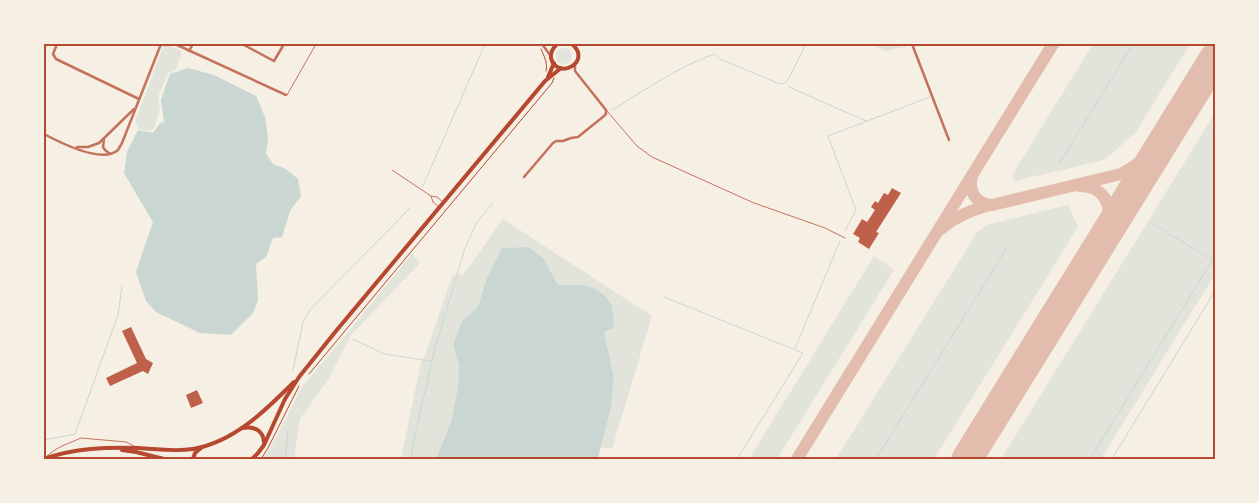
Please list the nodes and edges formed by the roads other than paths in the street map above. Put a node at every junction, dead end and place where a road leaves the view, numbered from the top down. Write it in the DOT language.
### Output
graph roads {
  1 [pos="58,44"];
  2 [pos="161,44"];
  3 [pos="175,44"];
  4 [pos="193,44"];
  5 [pos="242,44"];
  6 [pos="284,44"];
  7 [pos="316,44"];
  8 [pos="543,44"];
  9 [pos="556,44"];
  10 [pos="572,44"];
  11 [pos="912,44"];
  12 [pos="577,46"];
  13 [pos="189,50"];
  14 [pos="551,57"];
  15 [pos="554,63"];
  16 [pos="575,64"];
  17 [pos="560,68"];
  18 [pos="568,68"];
  19 [pos="550,75"];
  20 [pos="578,75"];
  21 [pos="286,96"];
  22 [pos="139,99"];
  23 [pos="137,106"];
  24 [pos="606,110"];
  25 [pos="44,134"];
  26 [pos="105,138"];
  27 [pos="949,140"];
  28 [pos="70,146"];
  29 [pos="111,153"];
  30 [pos="392,170"];
  31 [pos="524,177"];
  32 [pos="431,196"];
  33 [pos="444,203"];
  34 [pos="440,208"];
  35 [pos="845,238"];
  36 [pos="299,377"];
  37 [pos="241,428"];
  38 [pos="264,445"];
  39 [pos="205,446"];
  40 [pos="104,448"];
  41 [pos="139,448"];
  42 [pos="44,459"];
  43 [pos="164,459"];
  44 [pos="193,459"];
  45 [pos="252,459"];
  1 -- 22 [label="street"];
  2 -- 22 [label="street"];
  3 -- 13 [label="street"];
  4 -- 13 [label="street"];
  5 -- 6 [label="street"];
  7 -- 21 [label="lane"];
  8 -- 9 [label="street"];
  8 -- 14 [label="street"];
  9 -- 14 [label="main road"];
  10 -- 12 [label="main road"];
  11 -- 27 [label="street"];
  12 -- 16 [label="main road"];
  13 -- 21 [label="street"];
  14 -- 15 [label="main road"];
  15 -- 17 [label="main road"];
  15 -- 19 [label="main road"];
  16 -- 18 [label="main road"];
  16 -- 20 [label="street"];
  17 -- 18 [label="main road"];
  17 -- 19 [label="main road"];
  18 -- 20 [label="street"];
  19 -- 33 [label="main road"];
  20 -- 24 [label="street"];
  22 -- 23 [label="street"];
  23 -- 26 [label="street"];
  23 -- 29 [label="street"];
  24 -- 31 [label="street"];
  24 -- 35 [label="lane"];
  25 -- 28 [label="street"];
  26 -- 28 [label="street"];
  26 -- 29 [label="street"];
  28 -- 29 [label="street"];
  30 -- 32 [label="lane"];
  32 -- 33 [label="lane"];
  32 -- 34 [label="lane"];
  33 -- 34 [label="main road"];
  34 -- 36 [label="main road"];
  36 -- 37 [label="main road"];
  36 -- 38 [label="main road"];
  37 -- 38 [label="main road"];
  37 -- 39 [label="main road"];
  38 -- 45 [label="main road"];
  39 -- 41 [label="main road"];
  39 -- 44 [label="main road"];
  40 -- 41 [label="main road"];
  40 -- 42 [label="main road"];
  40 -- 43 [label="main road"];
  41 -- 42 [label="lane"];
}
